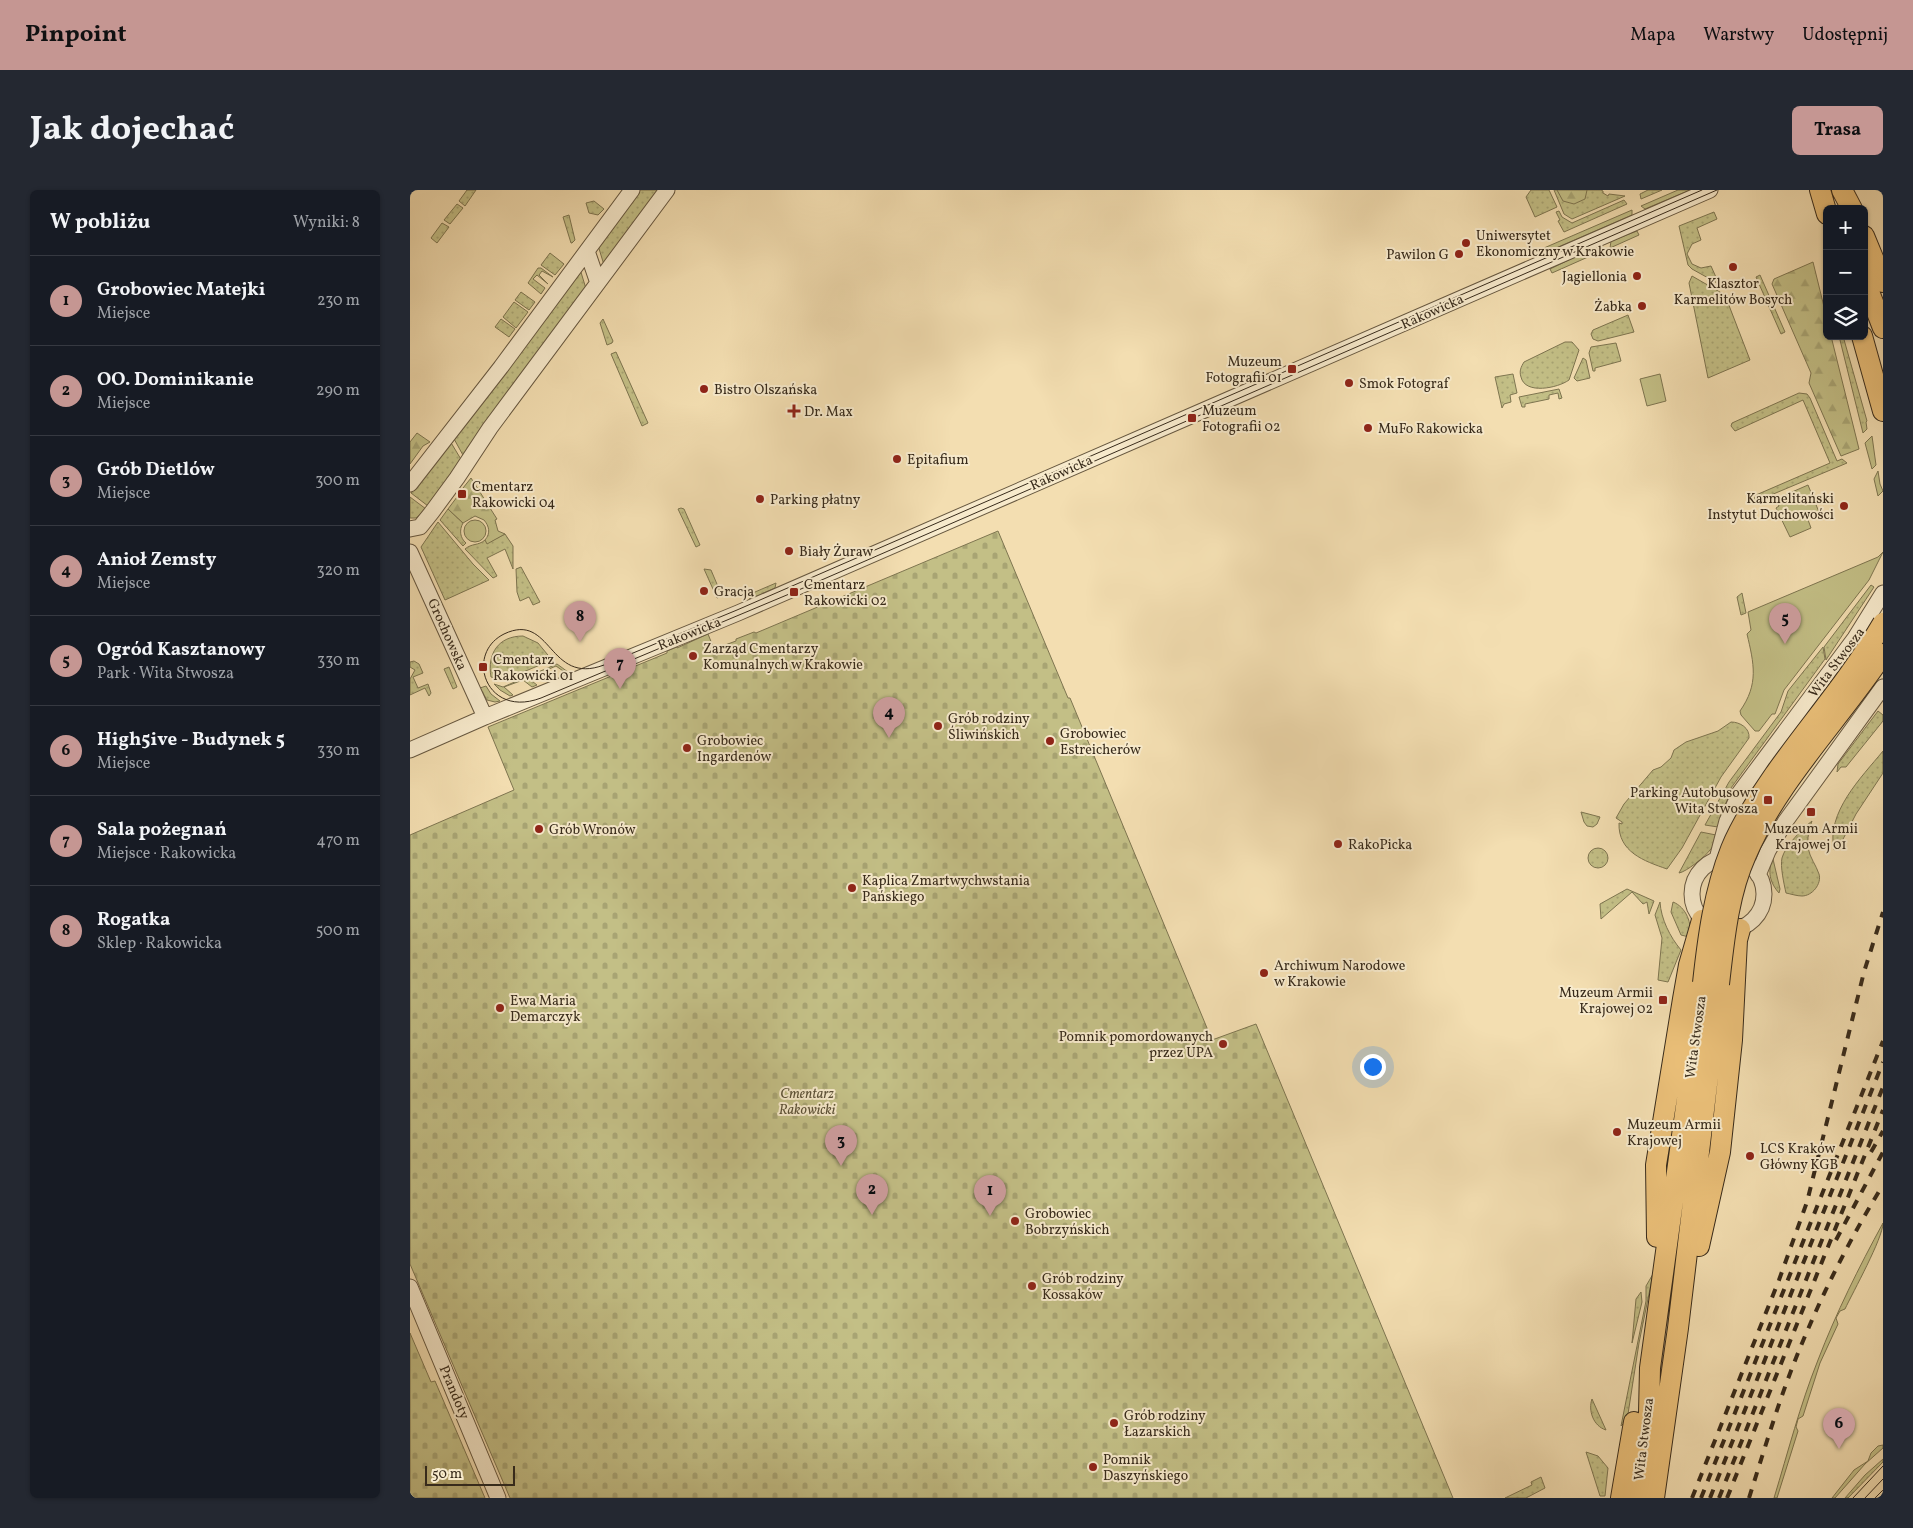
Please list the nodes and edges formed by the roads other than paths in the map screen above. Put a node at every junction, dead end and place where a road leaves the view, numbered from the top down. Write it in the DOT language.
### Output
graph roads {
  1 [pos="632,190"];
  2 [pos="667,190"];
  3 [pos="1710,190"];
  4 [pos="1820,190"];
  5 [pos="1824,205"];
  6 [pos="1829,205"];
  7 [pos="1868,227"];
  8 [pos="1868,246"];
  9 [pos="1883,247"];
  10 [pos="587,251"];
  11 [pos="1883,282"];
  12 [pos="598,283"];
  13 [pos="1868,289"];
  14 [pos="1883,328"];
  15 [pos="1863,340"];
  16 [pos="1883,411"];
  17 [pos="410,484"];
  18 [pos="410,529"];
  19 [pos="410,552"];
  20 [pos="1883,593"];
  21 [pos="1883,623"];
  22 [pos="1883,654"];
  23 [pos="1883,687"];
  24 [pos="485,717"];
  25 [pos="410,750"];
  26 [pos="1717,860"];
  27 [pos="1758,875"];
  28 [pos="1702,920"];
  29 [pos="1740,929"];
  30 [pos="1710,983"];
  31 [pos="410,1287"];
  32 [pos="1660,1291"];
  33 [pos="1678,1328"];
  34 [pos="1650,1368"];
  35 [pos="498,1498"];
  36 [pos="1621,1498"];
  37 [pos="1636,1498"];
  38 [pos="1654,1498"];
  1 -- 10 [label="street"];
  2 -- 12 [label="street"];
  3 -- 24 [label="street, Rakowicka"];
  4 -- 5 [label="main road"];
  4 -- 6 [label="main road"];
  7 -- 9 [label="main road"];
  8 -- 11 [label="main road"];
  10 -- 12 [label="street"];
  10 -- 17 [label="street"];
  12 -- 18 [label="street"];
  13 -- 14 [label="main road"];
  15 -- 16 [label="main road"];
  19 -- 24 [label="street, Grochowska"];
  20 -- 26 [label="street, Wita Stwosza"];
  21 -- 30 [label="main road, Wita Stwosza, bridge"];
  22 -- 30 [label="main road, Wita Stwosza, bridge"];
  23 -- 27 [label="street"];
  24 -- 25 [label="street, Rakowicka"];
  26 -- 27 [label="street"];
  26 -- 28 [label="street"];
  27 -- 29 [label="street"];
  28 -- 29 [label="street"];
  28 -- 32 [label="main road"];
  29 -- 33 [label="main road"];
  30 -- 32 [label="main road, Wita Stwosza"];
  30 -- 33 [label="main road, Wita Stwosza"];
  31 -- 35 [label="street, Prandoty"];
  32 -- 34 [label="main road, Wita Stwosza"];
  33 -- 38 [label="main road, Wita Stwosza"];
  34 -- 36 [label="main road"];
  34 -- 37 [label="main road, Wita Stwosza"];
}
